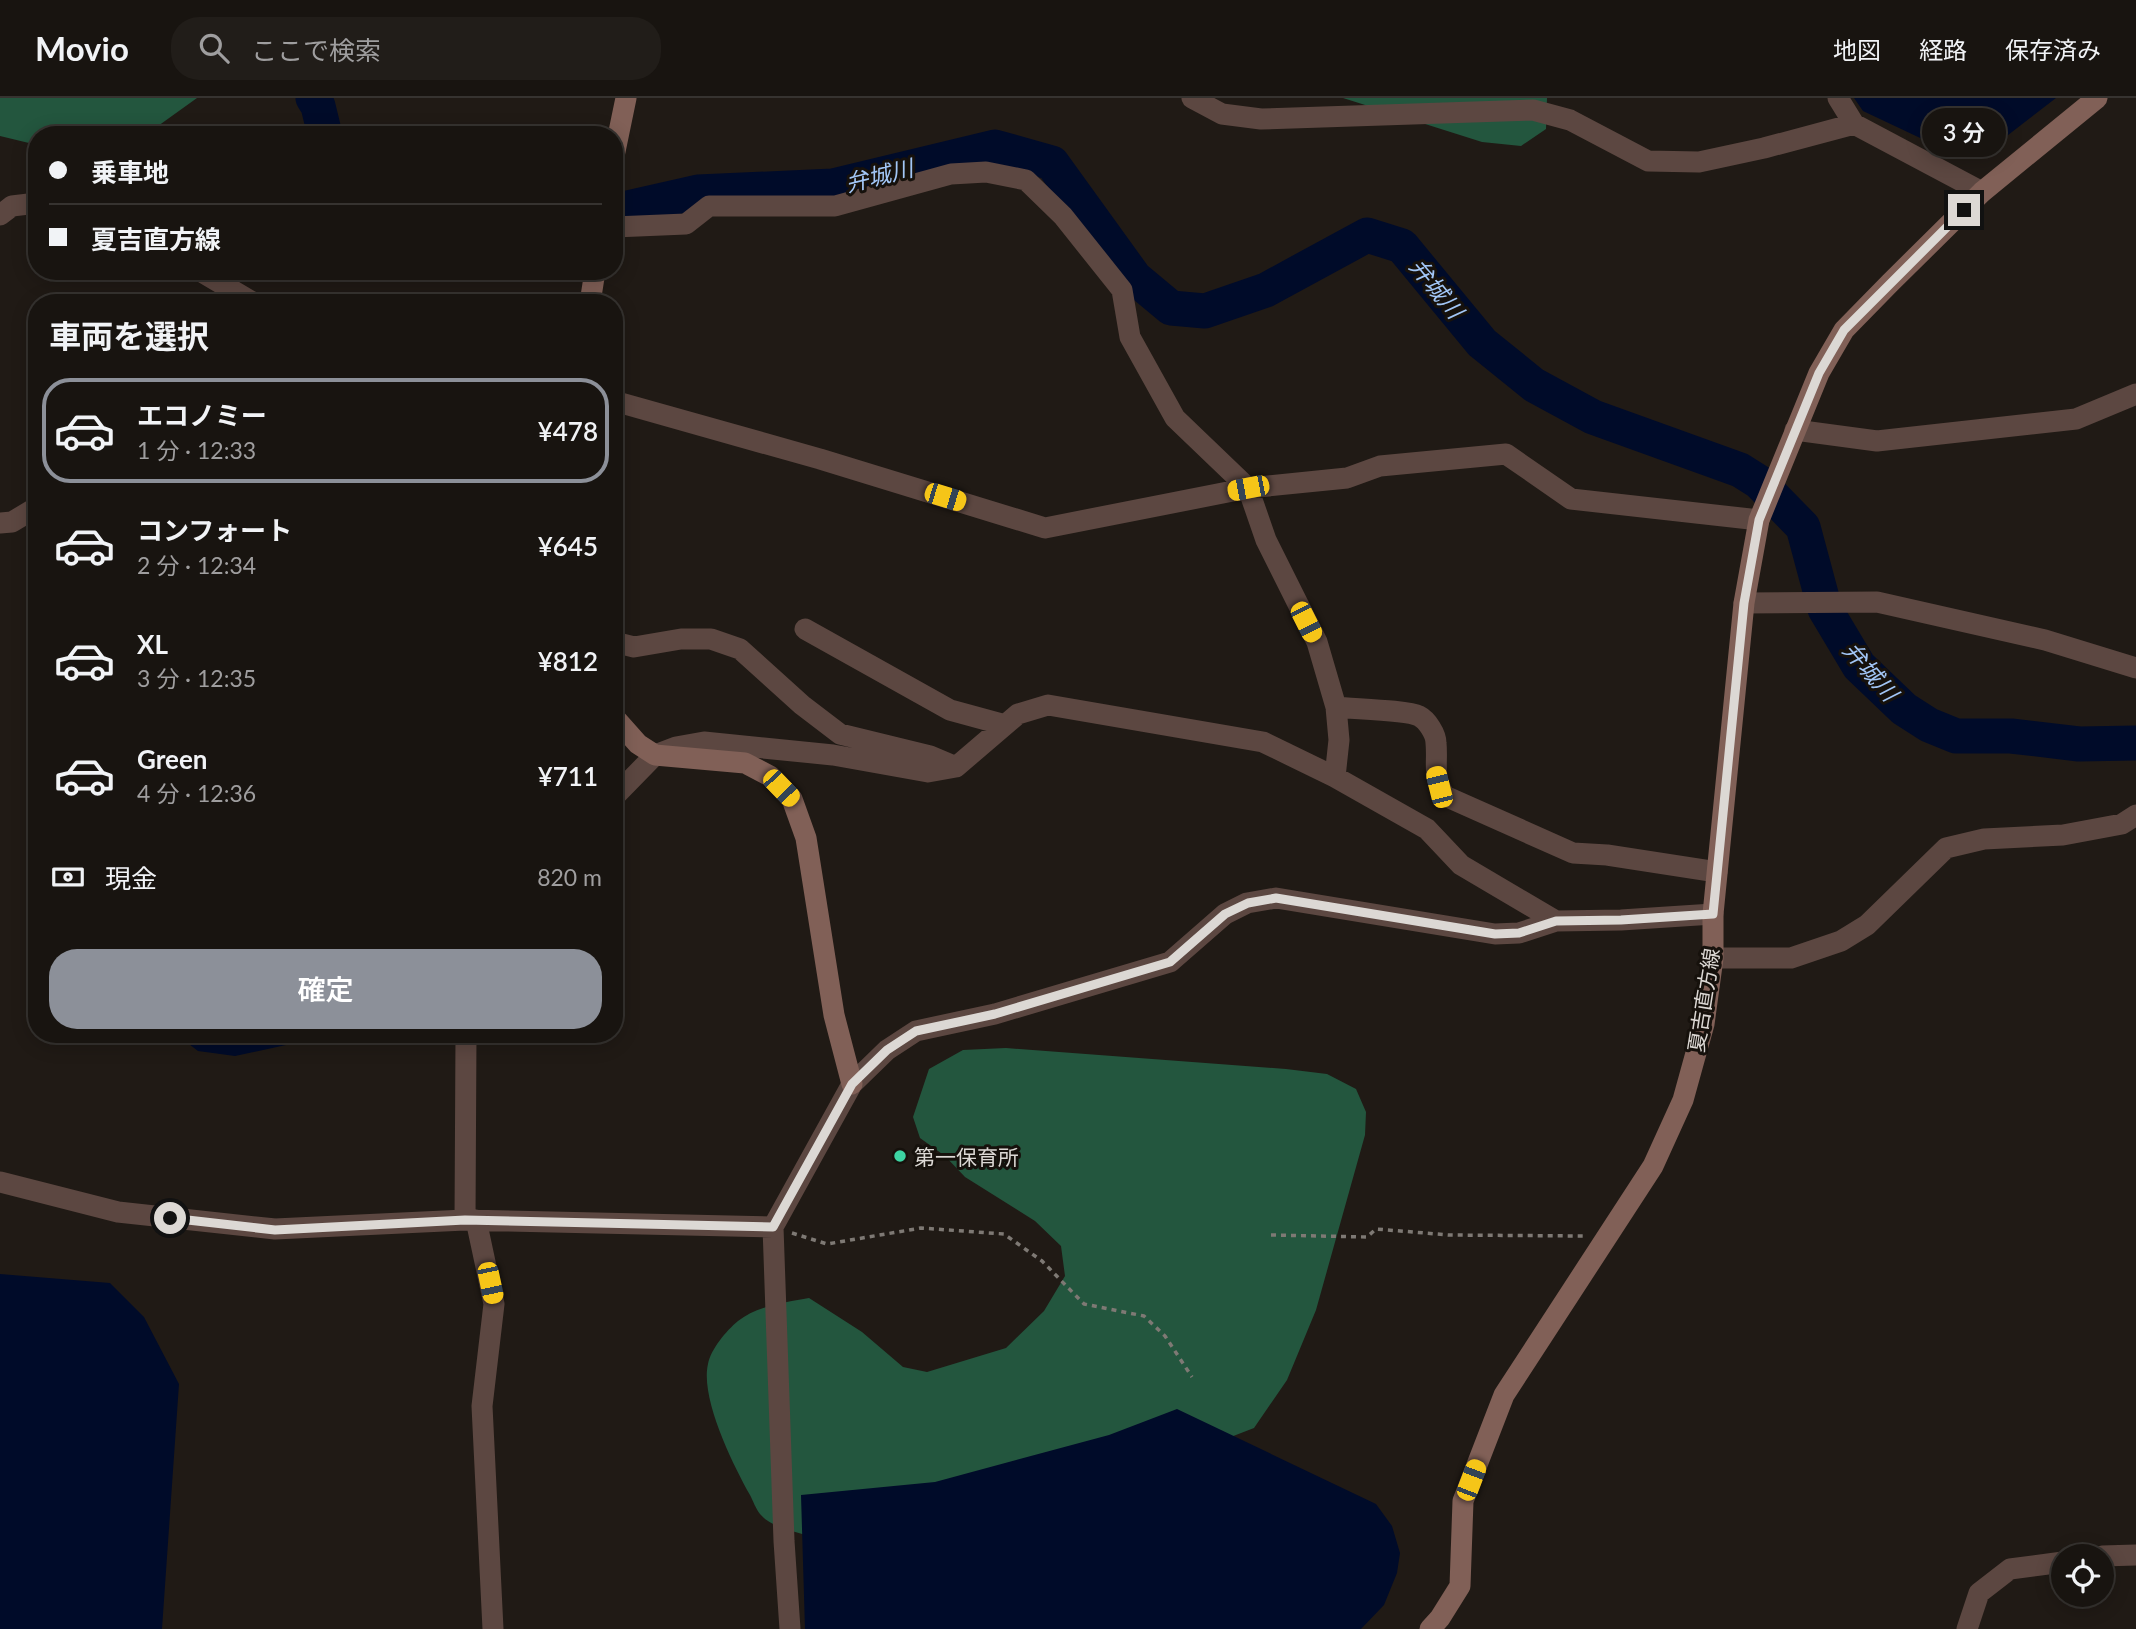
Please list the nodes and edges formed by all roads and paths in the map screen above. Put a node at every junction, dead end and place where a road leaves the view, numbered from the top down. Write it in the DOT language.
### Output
graph roads {
  1 [pos="626,98"];
  2 [pos="1192,98"];
  3 [pos="1838,98"];
  4 [pos="2097,98"];
  5 [pos="1854,124"];
  6 [pos="620,126"];
  7 [pos="1982,192"];
  8 [pos="28,204"];
  9 [pos="0,215"];
  10 [pos="623,227"];
  11 [pos="215,280"];
  12 [pos="239,294"];
  13 [pos="2136,394"];
  14 [pos="623,404"];
  15 [pos="1795,430"];
  16 [pos="1248,488"];
  17 [pos="28,512"];
  18 [pos="1759,520"];
  19 [pos="0,523"];
  20 [pos="1744,603"];
  21 [pos="805,629"];
  22 [pos="623,644"];
  23 [pos="2136,668"];
  24 [pos="1336,707"];
  25 [pos="1005,725"];
  26 [pos="623,727"];
  27 [pos="655,755"];
  28 [pos="956,767"];
  29 [pos="1335,777"];
  30 [pos="623,788"];
  31 [pos="2136,816"];
  32 [pos="1717,872"];
  33 [pos="1713,914"];
  34 [pos="1556,921"];
  35 [pos="1713,958"];
  36 [pos="466,1043"];
  37 [pos="852,1084"];
  38 [pos="0,1182"];
  39 [pos="471,1220"];
  40 [pos="773,1227"];
  41 [pos="1271,1235"];
  42 [pos="1609,1237"];
  43 [pos="1192,1377"];
  44 [pos="2136,1555"];
  45 [pos="2114,1556"];
  46 [pos="2051,1564"];
  47 [pos="493,1629"];
  48 [pos="790,1629"];
  49 [pos="1430,1629"];
  50 [pos="1967,1629"];
  1 -- 6 [label="main road"];
  2 -- 5 [label="street"];
  3 -- 5 [label="street"];
  4 -- 7 [label="main road, 夏吉直方線"];
  5 -- 7 [label="street"];
  7 -- 15 [label="main road, 夏吉直方線"];
  8 -- 9 [label="street"];
  10 -- 16 [label="street"];
  11 -- 12 [label="street"];
  13 -- 15 [label="street"];
  14 -- 16 [label="street"];
  15 -- 18 [label="main road, 夏吉直方線"];
  16 -- 18 [label="street"];
  16 -- 24 [label="street"];
  17 -- 19 [label="street"];
  18 -- 20 [label="main road, 夏吉直方線"];
  20 -- 23 [label="street"];
  20 -- 32 [label="main road, 夏吉直方線"];
  21 -- 25 [label="street"];
  22 -- 28 [label="street"];
  24 -- 29 [label="street"];
  24 -- 32 [label="street"];
  25 -- 28 [label="street"];
  25 -- 29 [label="street"];
  26 -- 27 [label="main road"];
  27 -- 28 [label="street"];
  27 -- 30 [label="street"];
  27 -- 37 [label="main road"];
  29 -- 34 [label="street"];
  31 -- 35 [label="street"];
  32 -- 33 [label="main road, 夏吉直方線"];
  33 -- 34 [label="street"];
  33 -- 35 [label="main road, 夏吉直方線"];
  34 -- 37 [label="street"];
  35 -- 42 [label="main road, 夏吉直方線"];
  36 -- 39 [label="street"];
  37 -- 40 [label="street"];
  38 -- 39 [label="street"];
  39 -- 40 [label="street"];
  39 -- 47 [label="street"];
  40 -- 43 [label="path"];
  40 -- 48 [label="street"];
  41 -- 42 [label="path"];
  42 -- 49 [label="main road, 夏吉直方線"];
  44 -- 45 [label="street"];
  46 -- 50 [label="street"];
}
